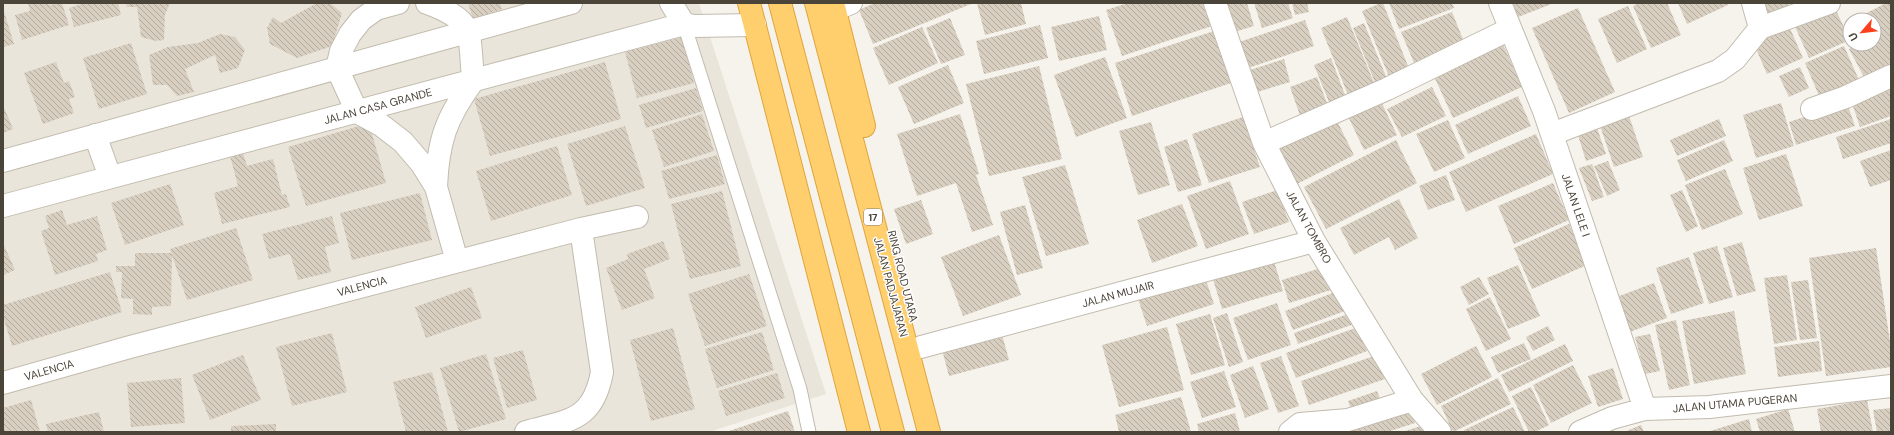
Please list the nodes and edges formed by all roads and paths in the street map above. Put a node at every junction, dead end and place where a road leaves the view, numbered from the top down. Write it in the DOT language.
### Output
graph roads {
  1 [pos="398,3"];
  2 [pos="427,3"];
  3 [pos="571,3"];
  4 [pos="671,3"];
  5 [pos="749,3"];
  6 [pos="780,3"];
  7 [pos="1215,3"];
  8 [pos="1500,3"];
  9 [pos="1754,3"];
  10 [pos="1828,3"];
  11 [pos="833,5"];
  12 [pos="375,6"];
  13 [pos="684,24"];
  14 [pos="755,25"];
  15 [pos="1760,28"];
  16 [pos="1510,29"];
  17 [pos="468,31"];
  18 [pos="337,68"];
  19 [pos="1891,76"];
  20 [pos="473,81"];
  21 [pos="1812,109"];
  22 [pos="357,112"];
  23 [pos="814,132"];
  24 [pos="1552,134"];
  25 [pos="95,135"];
  26 [pos="784,140"];
  27 [pos="1264,143"];
  28 [pos="3,161"];
  29 [pos="110,177"];
  30 [pos="436,186"];
  31 [pos="874,193"];
  32 [pos="3,206"];
  33 [pos="637,217"];
  34 [pos="581,229"];
  35 [pos="1314,241"];
  36 [pos="457,261"];
  37 [pos="921,347"];
  38 [pos="3,383"];
  39 [pos="1891,386"];
  40 [pos="1412,400"];
  41 [pos="1645,409"];
  42 [pos="526,432"];
  43 [pos="810,432"];
  44 [pos="859,432"];
  45 [pos="893,432"];
  46 [pos="930,432"];
  47 [pos="944,432"];
  48 [pos="1290,432"];
  49 [pos="1440,432"];
  50 [pos="1582,432"];
  1 -- 12 [label="street"];
  2 -- 17 [label="street"];
  3 -- 17 [label="street"];
  4 -- 13 [label="street"];
  5 -- 14 [label="highway"];
  6 -- 23 [label="highway"];
  7 -- 27 [label="street, JALAN TOMBRO"];
  8 -- 16 [label="street, JALAN LELE I"];
  9 -- 15 [label="street"];
  10 -- 15 [label="street"];
  11 -- 31 [label="highway, RING ROAD UTARA"];
  12 -- 18 [label="street"];
  13 -- 14 [label="street, JALAN CASA GRANDE"];
  13 -- 20 [label="street, JALAN CASA GRANDE"];
  13 -- 43 [label="lane"];
  14 -- 26 [label="highway"];
  15 -- 24 [label="street"];
  16 -- 24 [label="street, JALAN LELE I"];
  16 -- 27 [label="street"];
  17 -- 18 [label="street"];
  17 -- 20 [label="street"];
  18 -- 22 [label="street"];
  18 -- 25 [label="street"];
  19 -- 21 [label="street"];
  20 -- 22 [label="street, JALAN CASA GRANDE"];
  20 -- 30 [label="street"];
  22 -- 29 [label="street, JALAN CASA GRANDE"];
  22 -- 30 [label="street"];
  23 -- 26 [label="highway"];
  23 -- 45 [label="highway"];
  24 -- 41 [label="street, JALAN LELE I"];
  25 -- 28 [label="street"];
  25 -- 29 [label="street"];
  26 -- 44 [label="highway"];
  27 -- 35 [label="street, JALAN TOMBRO"];
  29 -- 32 [label="street, JALAN CASA GRANDE"];
  30 -- 36 [label="street"];
  31 -- 37 [label="highway, RING ROAD UTARA"];
  31 -- 46 [label="highway, JALAN PADJAJARAN / 17"];
  33 -- 34 [label="street, VALENCIA"];
  34 -- 36 [label="street, VALENCIA"];
  34 -- 42 [label="street"];
  35 -- 37 [label="street, JALAN MUJAIR"];
  35 -- 40 [label="street, JALAN TOMBRO"];
  36 -- 38 [label="street, VALENCIA"];
  37 -- 47 [label="highway, RING ROAD UTARA"];
  39 -- 41 [label="street, JALAN UTAMA PUGERAN"];
  40 -- 48 [label="street"];
  40 -- 49 [label="street, JALAN TOMBRO"];
  41 -- 50 [label="street, JALAN UTAMA PUGERAN"];
}
